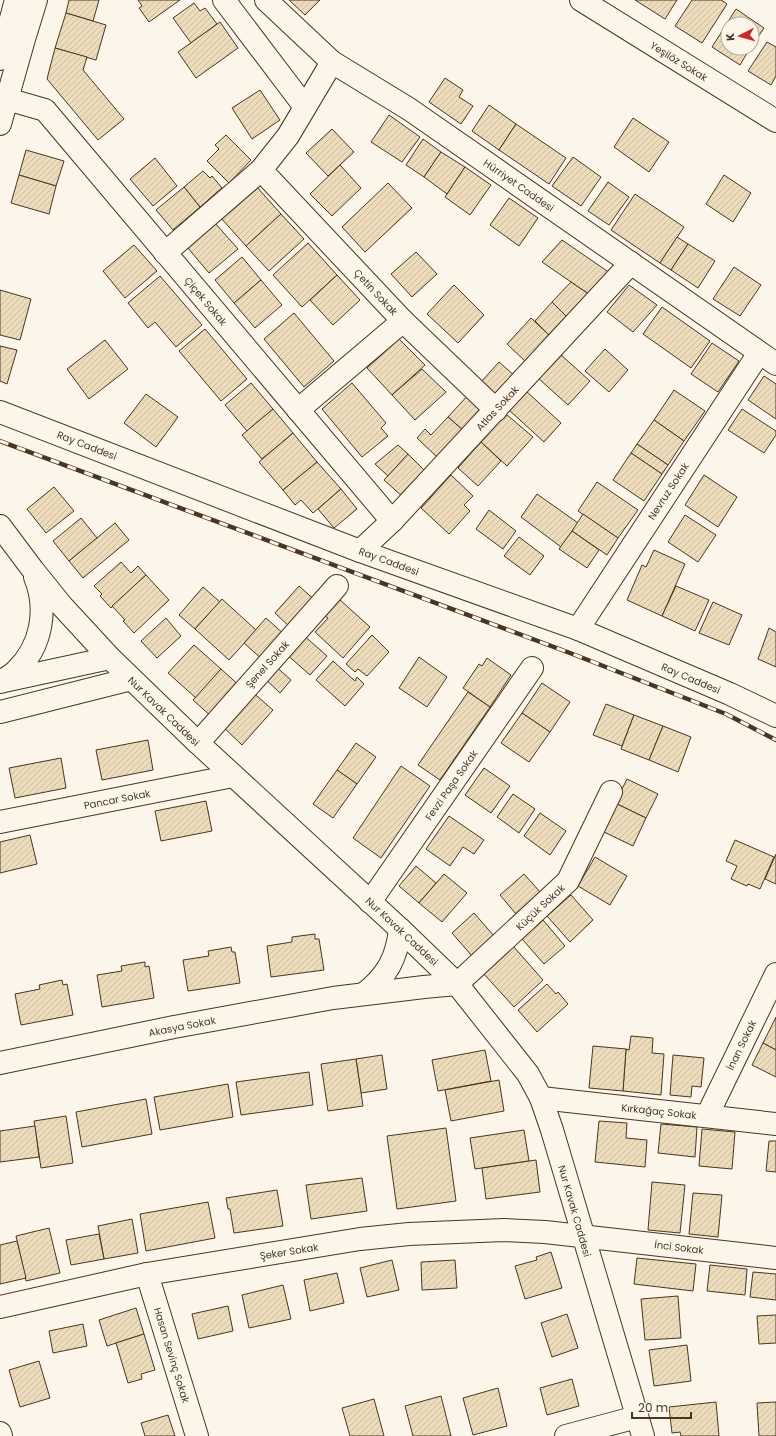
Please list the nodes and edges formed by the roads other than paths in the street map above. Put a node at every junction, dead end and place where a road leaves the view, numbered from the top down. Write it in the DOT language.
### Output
graph roads {
  1 [pos="16,0"];
  2 [pos="36,0"];
  3 [pos="224,0"];
  4 [pos="266,0"];
  5 [pos="591,3"];
  6 [pos="5,20"];
  7 [pos="0,59"];
  8 [pos="332,62"];
  9 [pos="7,99"];
  10 [pos="305,107"];
  11 [pos="776,122"];
  12 [pos="0,124"];
  13 [pos="261,170"];
  14 [pos="165,253"];
  15 [pos="631,263"];
  16 [pos="403,321"];
  17 [pos="768,358"];
  18 [pos="298,410"];
  19 [pos="496,410"];
  20 [pos="0,412"];
  21 [pos="392,521"];
  22 [pos="0,526"];
  23 [pos="360,550"];
  24 [pos="32,570"];
  25 [pos="337,586"];
  26 [pos="578,629"];
  27 [pos="110,658"];
  28 [pos="532,668"];
  29 [pos="131,679"];
  30 [pos="0,682"];
  31 [pos="0,712"];
  32 [pos="776,716"];
  33 [pos="198,743"];
  34 [pos="233,776"];
  35 [pos="611,792"];
  36 [pos="0,822"];
  37 [pos="370,902"];
  38 [pos="400,929"];
  39 [pos="776,974"];
  40 [pos="457,984"];
  41 [pos="364,994"];
  42 [pos="0,1064"];
  43 [pos="541,1098"];
  44 [pos="707,1116"];
  45 [pos="776,1124"];
  46 [pos="583,1236"];
  47 [pos="776,1258"];
  48 [pos="147,1274"];
  49 [pos="0,1307"];
  50 [pos="640,1426"];
  51 [pos="0,1433"];
  52 [pos="1,1436"];
  53 [pos="197,1436"];
  54 [pos="566,1436"];
  1 -- 6 [label="street"];
  2 -- 9 [label="street"];
  3 -- 10 [label="street"];
  4 -- 8 [label="street, Hürriyet Caddesi"];
  5 -- 11 [label="street, Yeşilöz Sokak"];
  6 -- 7 [label="street"];
  8 -- 10 [label="street"];
  8 -- 15 [label="street, Hürriyet Caddesi"];
  9 -- 12 [label="street"];
  9 -- 14 [label="street, Çiçek Sokak"];
  10 -- 13 [label="street"];
  13 -- 14 [label="street"];
  13 -- 16 [label="street, Çetin Sokak"];
  14 -- 18 [label="street, Çiçek Sokak"];
  15 -- 17 [label="street, Hürriyet Caddesi"];
  15 -- 19 [label="street, Atlas Sokak"];
  16 -- 18 [label="street"];
  16 -- 19 [label="street, Çetin Sokak"];
  17 -- 26 [label="street, Nevruz Sokak"];
  18 -- 21 [label="street, Çiçek Sokak"];
  19 -- 21 [label="street, Atlas Sokak"];
  20 -- 23 [label="street, Ray Caddesi"];
  21 -- 23 [label="street, Atlas Sokak"];
  22 -- 24 [label="street, Nur Kavak Caddesi"];
  23 -- 26 [label="street, Ray Caddesi"];
  24 -- 27 [label="street, Nur Kavak Caddesi"];
  24 -- 30 [label="street"];
  25 -- 33 [label="street, Şenel Sokak"];
  26 -- 32 [label="street, Ray Caddesi"];
  27 -- 29 [label="street, Nur Kavak Caddesi"];
  27 -- 30 [label="street"];
  28 -- 37 [label="street, Fevzi Paşa Sokak"];
  29 -- 31 [label="street"];
  29 -- 33 [label="street, Nur Kavak Caddesi"];
  33 -- 34 [label="street, Nur Kavak Caddesi"];
  34 -- 36 [label="street, Pancar Sokak"];
  34 -- 37 [label="street, Nur Kavak Caddesi"];
  35 -- 40 [label="street, Küçük Sokak"];
  37 -- 38 [label="street, Nur Kavak Caddesi"];
  38 -- 40 [label="street, Nur Kavak Caddesi"];
  38 -- 41 [label="street"];
  39 -- 44 [label="street, İnan Sokak"];
  40 -- 41 [label="street, Akasya Sokak"];
  40 -- 43 [label="street, Nur Kavak Caddesi"];
  41 -- 42 [label="street, Akasya Sokak"];
  43 -- 44 [label="street, Kırkağaç Sokak"];
  43 -- 46 [label="street, Nur Kavak Caddesi"];
  44 -- 45 [label="street, Kırkağaç Sokak"];
  46 -- 47 [label="street, İnci Sokak"];
  46 -- 48 [label="street, Şeker Sokak"];
  46 -- 50 [label="street, Nur Kavak Caddesi"];
  48 -- 49 [label="street, Şeker Sokak"];
  48 -- 53 [label="street, Hasan Sevinç Sokak"];
  50 -- 54 [label="street"];
  51 -- 52 [label="street"];
}
